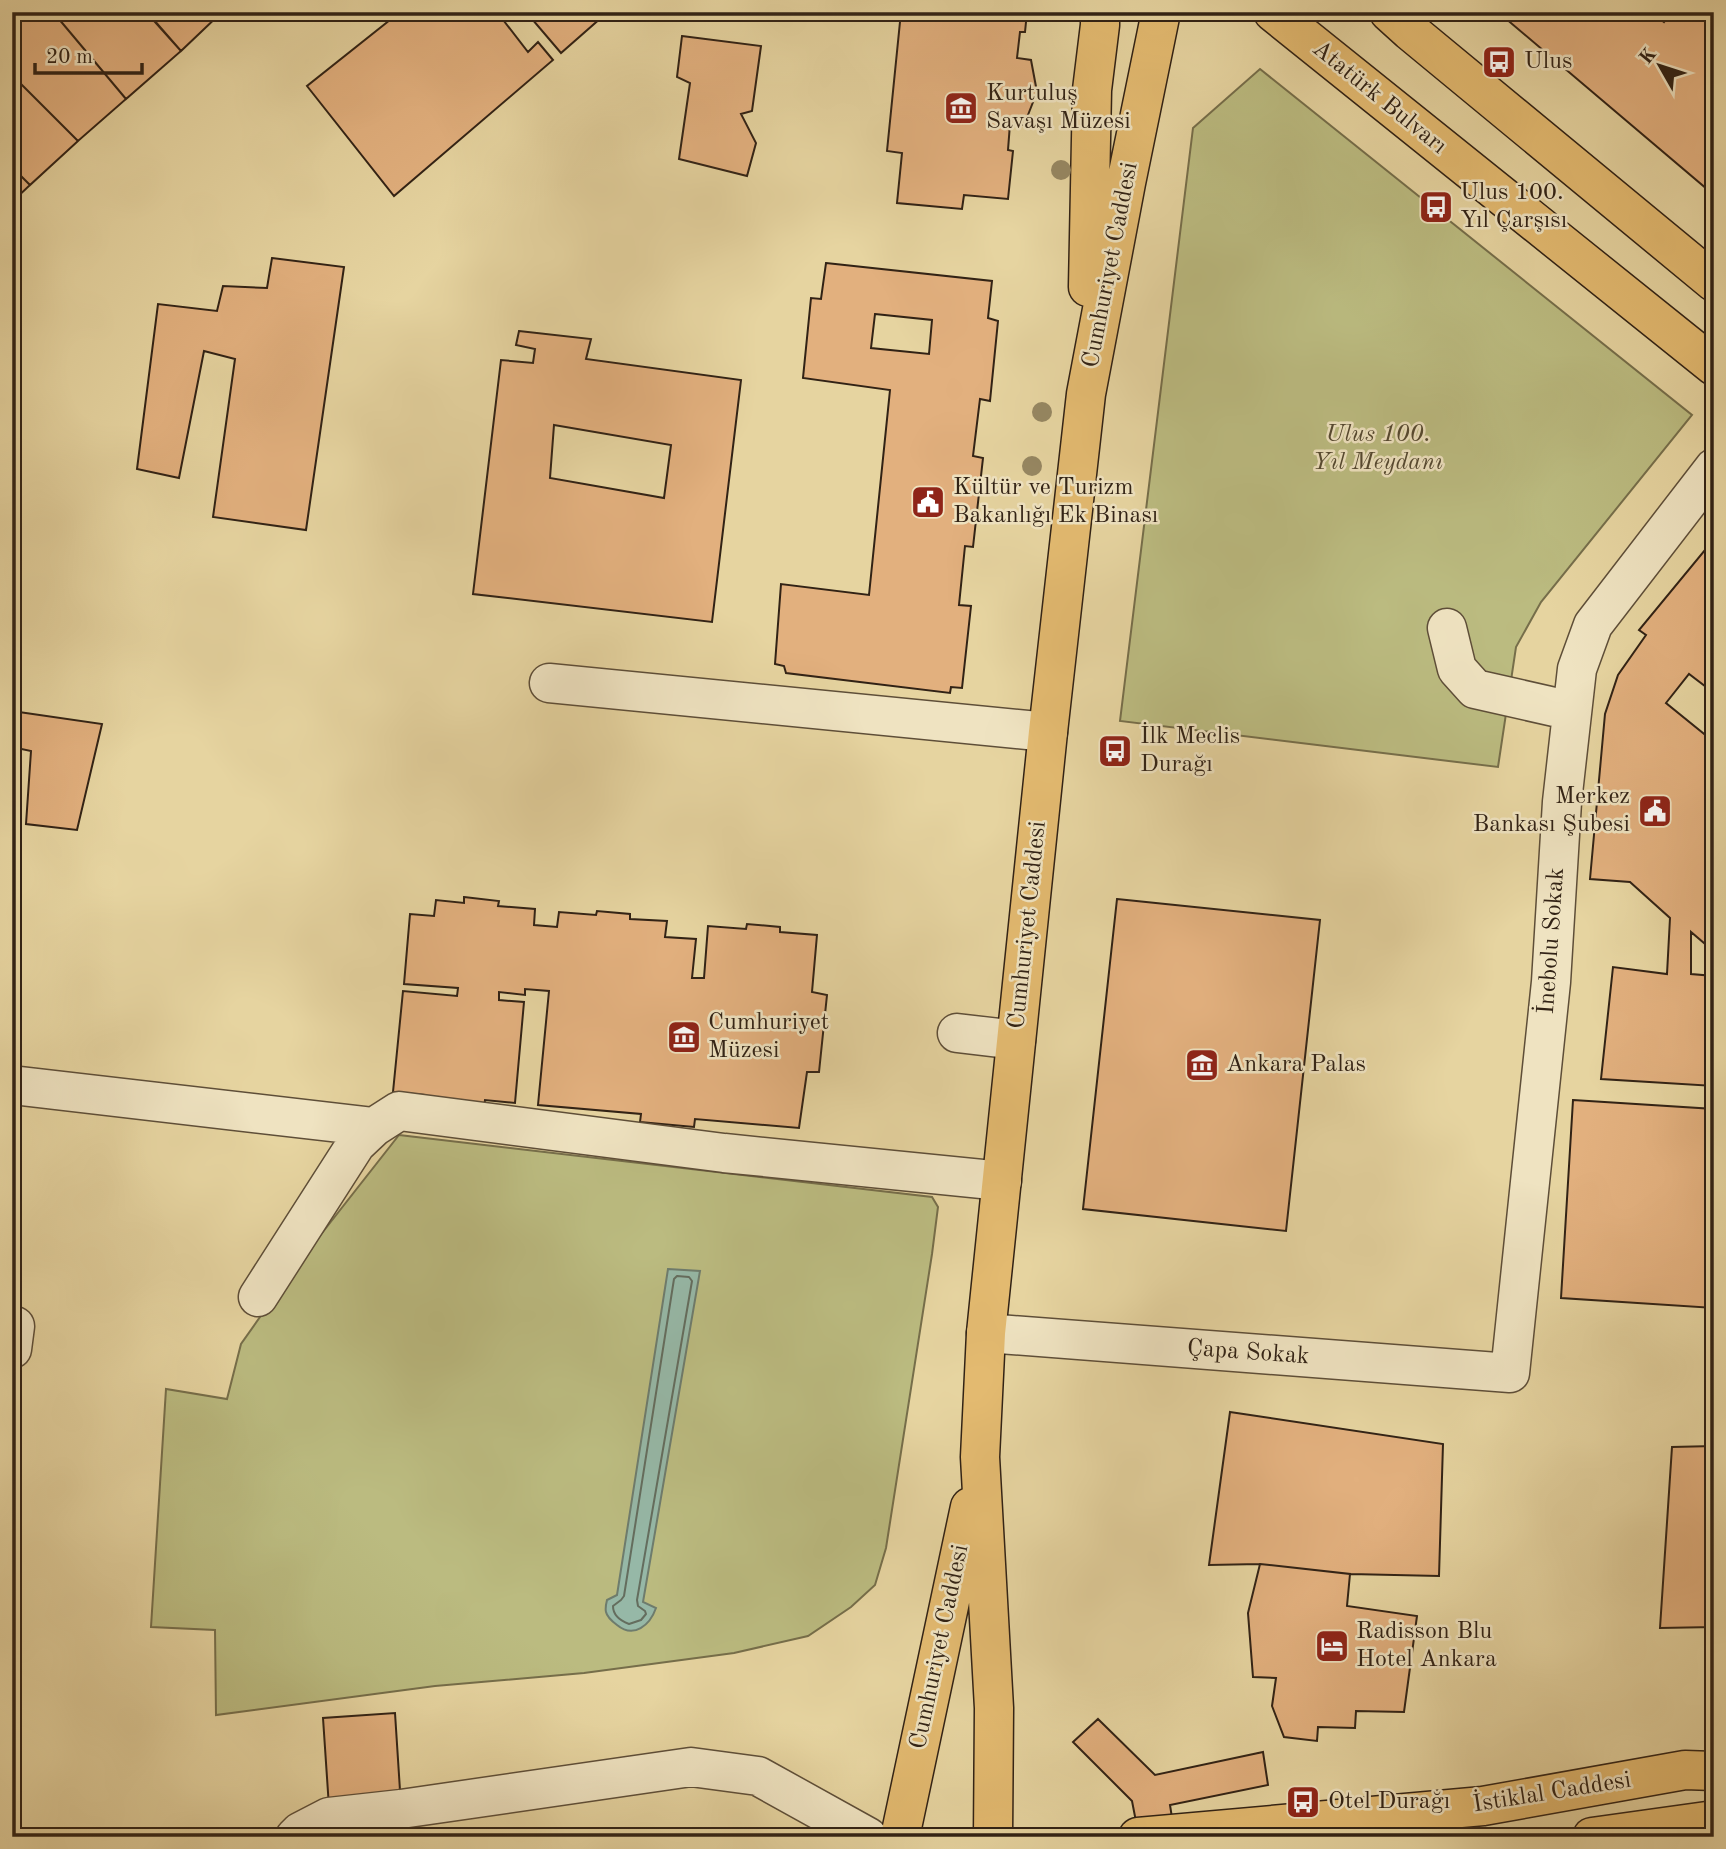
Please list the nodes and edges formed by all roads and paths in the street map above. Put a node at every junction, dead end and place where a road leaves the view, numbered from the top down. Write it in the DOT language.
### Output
graph roads {
  1 [pos="1100,12"];
  2 [pos="1161,12"];
  3 [pos="1273,12"];
  4 [pos="1389,12"];
  5 [pos="1714,282"];
  6 [pos="1714,366"];
  7 [pos="1086,394"];
  8 [pos="1714,468"];
  9 [pos="1447,628"];
  10 [pos="549,682"];
  11 [pos="1572,711"];
  12 [pos="1048,732"];
  13 [pos="957,1033"];
  14 [pos="1016,1040"];
  15 [pos="12,1085"];
  16 [pos="374,1127"];
  17 [pos="1002,1181"];
  18 [pos="258,1297"];
  19 [pos="12,1326"];
  20 [pos="986,1333"];
  21 [pos="12,1349"];
  22 [pos="1510,1373"];
  23 [pos="980,1457"];
  24 [pos="1714,1771"];
  25 [pos="1714,1820"];
  26 [pos="295,1837"];
  27 [pos="868,1837"];
  28 [pos="900,1837"];
  29 [pos="992,1837"];
  30 [pos="1138,1837"];
  31 [pos="1592,1837"];
  1 -- 7 [label="main road, Cumhuriyet Caddesi"];
  2 -- 7 [label="main road, Cumhuriyet Caddesi"];
  3 -- 6 [label="main road, Atatürk Bulvarı"];
  4 -- 5 [label="main road"];
  7 -- 12 [label="main road, Cumhuriyet Caddesi"];
  8 -- 11 [label="street, İnebolu Sokak"];
  9 -- 11 [label="street"];
  10 -- 12 [label="street"];
  11 -- 22 [label="street, İnebolu Sokak"];
  12 -- 14 [label="main road, Cumhuriyet Caddesi"];
  13 -- 14 [label="street"];
  14 -- 17 [label="main road, Cumhuriyet Caddesi"];
  15 -- 16 [label="street"];
  16 -- 17 [label="street"];
  16 -- 18 [label="street"];
  17 -- 20 [label="main road, Cumhuriyet Caddesi"];
  19 -- 21 [label="street"];
  20 -- 22 [label="street, Çapa Sokak"];
  20 -- 23 [label="main road, Cumhuriyet Caddesi"];
  23 -- 28 [label="main road, Cumhuriyet Caddesi"];
  23 -- 29 [label="main road, Cumhuriyet Caddesi"];
  24 -- 30 [label="main road, İstiklal Caddesi"];
  25 -- 31 [label="main road, İstiklal Caddesi"];
  26 -- 27 [label="street"];
}
